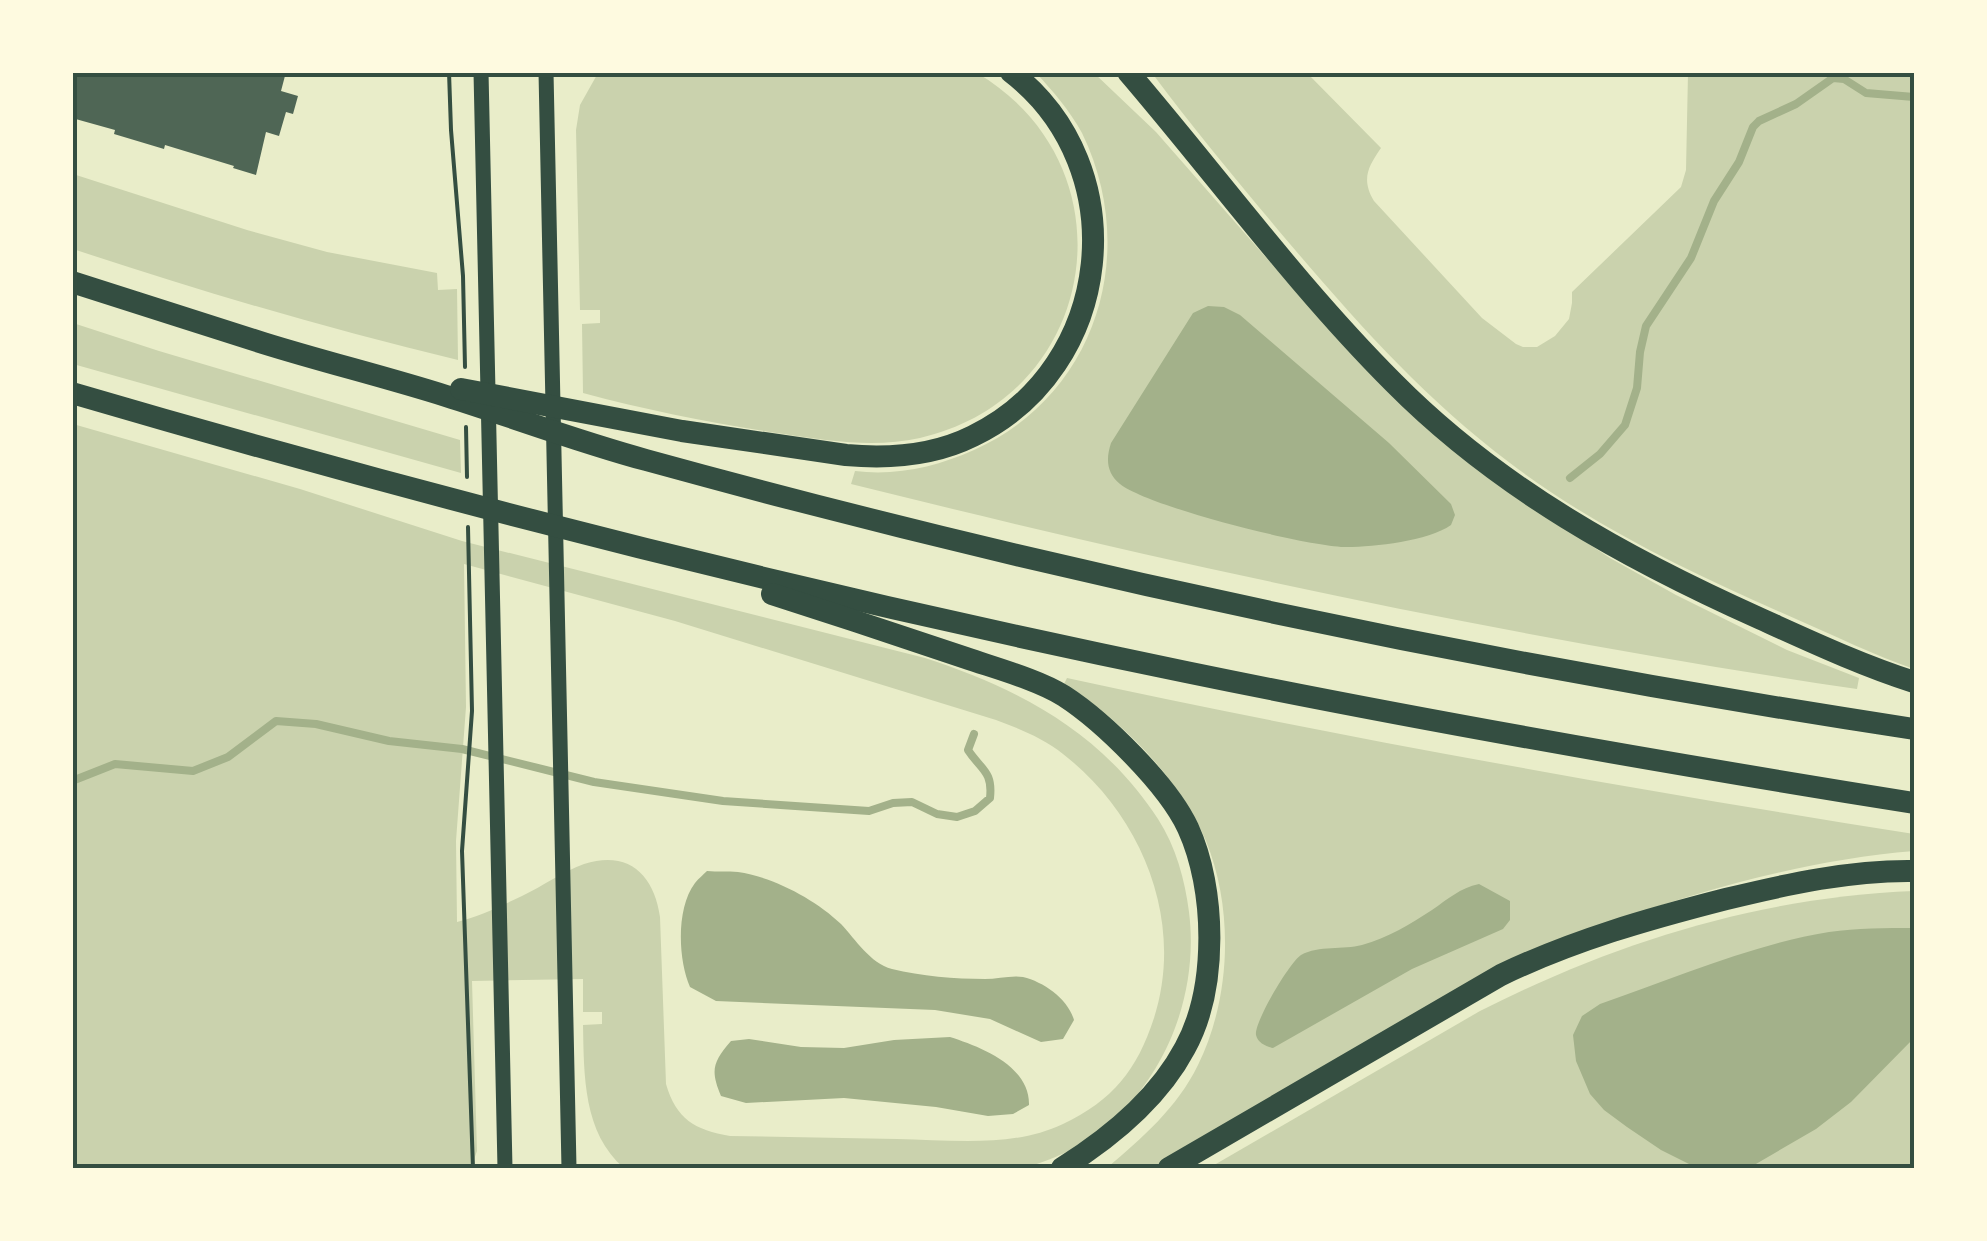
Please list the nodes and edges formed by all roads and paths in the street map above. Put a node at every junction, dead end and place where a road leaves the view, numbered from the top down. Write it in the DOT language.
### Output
graph roads {
  1 [pos="450,72"];
  2 [pos="481,72"];
  3 [pos="546,72"];
  4 [pos="1011,72"];
  5 [pos="1128,72"];
  6 [pos="72,282"];
  7 [pos="465,365"];
  8 [pos="350,369"];
  9 [pos="72,393"];
  10 [pos="466,424"];
  11 [pos="468,483"];
  12 [pos="468,522"];
  13 [pos="607,540"];
  14 [pos="1914,682"];
  15 [pos="1914,729"];
  16 [pos="1914,803"];
  17 [pos="1914,871"];
  18 [pos="472,1168"];
  19 [pos="504,1168"];
  20 [pos="570,1168"];
  21 [pos="1062,1168"];
  22 [pos="1169,1168"];
  1 -- 7 [label="path"];
  2 -- 19 [label="street"];
  3 -- 20 [label="street"];
  4 -- 8 [label="highway"];
  5 -- 14 [label="highway"];
  6 -- 8 [label="highway"];
  8 -- 15 [label="highway"];
  9 -- 13 [label="highway"];
  10 -- 11 [label="path"];
  12 -- 18 [label="path"];
  13 -- 16 [label="highway"];
  13 -- 21 [label="highway"];
  17 -- 22 [label="highway"];
}
